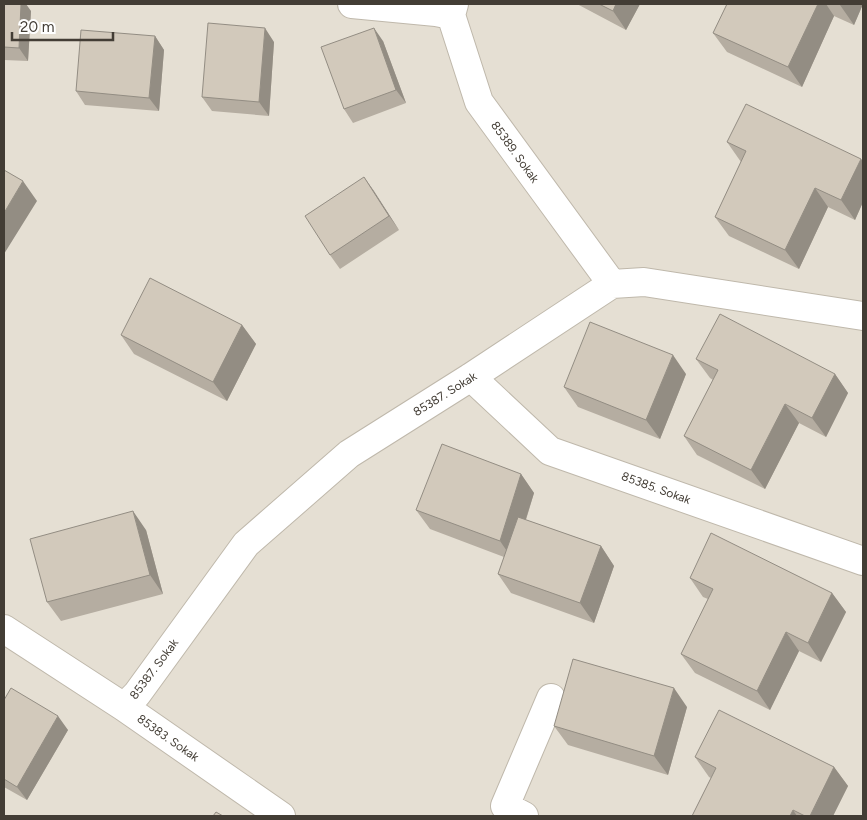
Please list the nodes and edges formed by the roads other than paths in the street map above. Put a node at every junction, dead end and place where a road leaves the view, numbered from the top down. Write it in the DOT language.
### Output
graph roads {
  1 [pos="352,4"];
  2 [pos="453,9"];
  3 [pos="612,284"];
  4 [pos="863,316"];
  5 [pos="471,378"];
  6 [pos="863,562"];
  7 [pos="4,629"];
  8 [pos="551,698"];
  9 [pos="124,707"];
  10 [pos="280,816"];
  11 [pos="524,816"];
  1 -- 2 [label="street"];
  2 -- 3 [label="street, 85389. Sokak"];
  3 -- 4 [label="street"];
  3 -- 5 [label="street, 85387. Sokak"];
  5 -- 6 [label="street, 85385. Sokak"];
  5 -- 9 [label="street, 85387. Sokak"];
  7 -- 9 [label="street, 85383. Sokak"];
  8 -- 11 [label="street"];
  9 -- 10 [label="street, 85383. Sokak"];
}
